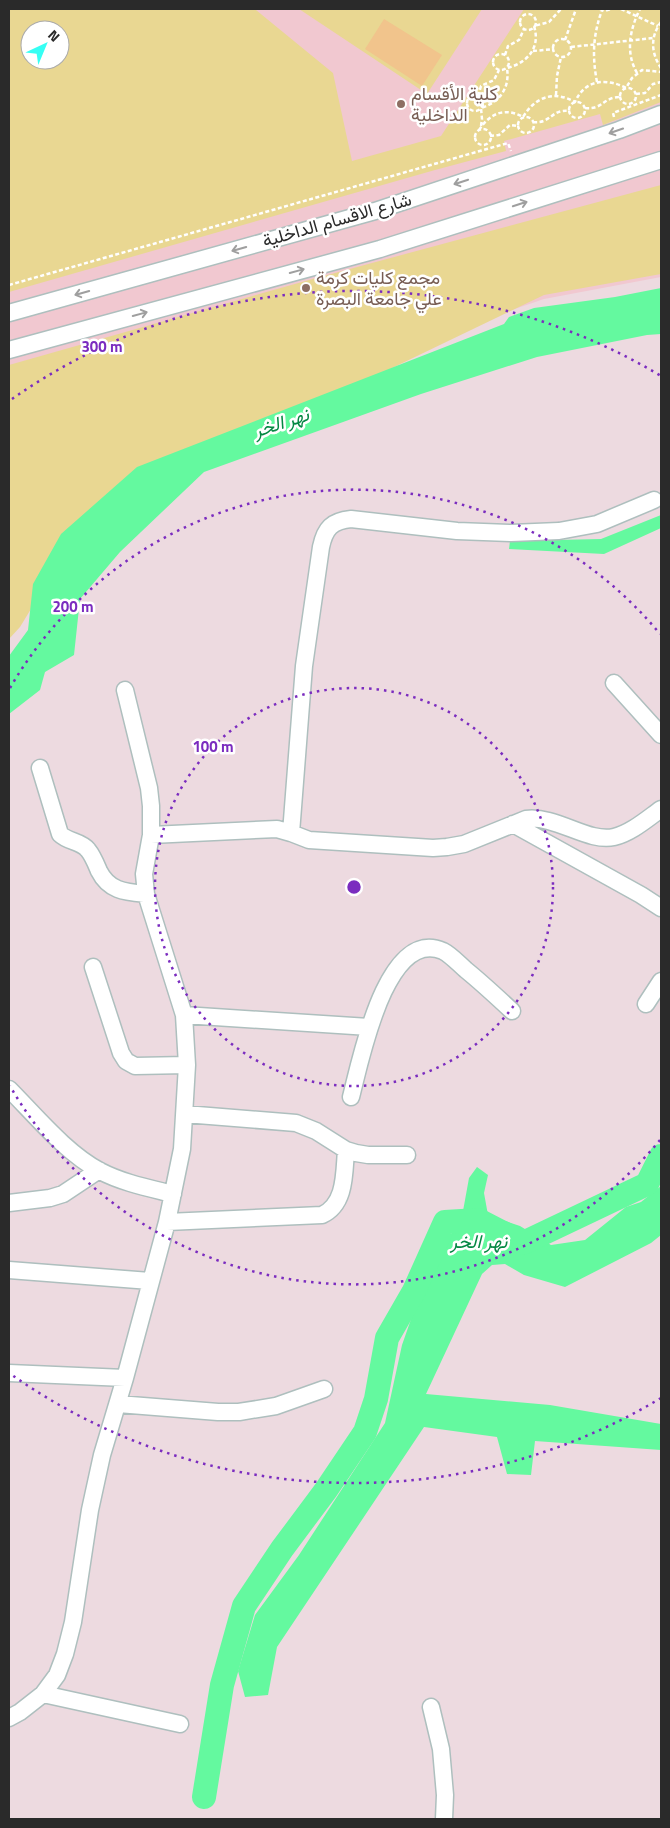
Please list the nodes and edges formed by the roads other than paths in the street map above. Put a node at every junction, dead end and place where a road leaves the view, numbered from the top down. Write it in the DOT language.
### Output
graph roads {
  1 [pos="661,114"];
  2 [pos="661,160"];
  3 [pos="9,313"];
  4 [pos="9,350"];
  5 [pos="654,500"];
  6 [pos="614,683"];
  7 [pos="125,690"];
  8 [pos="661,735"];
  9 [pos="40,768"];
  10 [pos="661,809"];
  11 [pos="513,824"];
  12 [pos="291,833"];
  13 [pos="151,835"];
  14 [pos="146,894"];
  15 [pos="661,908"];
  16 [pos="94,967"];
  17 [pos="661,982"];
  18 [pos="646,1004"];
  19 [pos="512,1011"];
  20 [pos="184,1015"];
  21 [pos="369,1027"];
  22 [pos="187,1066"];
  23 [pos="9,1089"];
  24 [pos="351,1097"];
  25 [pos="185,1114"];
  26 [pos="346,1150"];
  27 [pos="407,1155"];
  28 [pos="99,1170"];
  29 [pos="173,1194"];
  30 [pos="9,1203"];
  31 [pos="167,1222"];
  32 [pos="9,1270"];
  33 [pos="150,1281"];
  34 [pos="9,1374"];
  35 [pos="125,1378"];
  36 [pos="324,1389"];
  37 [pos="118,1404"];
  38 [pos="43,1694"];
  39 [pos="431,1707"];
  40 [pos="9,1718"];
  41 [pos="180,1724"];
  42 [pos="444,1819"];
  1 -- 3 [label="street, شارع الاقسام الداخلية, one-way"];
  4 -- 2 [label="street, one-way"];
  5 -- 12 [label="street"];
  6 -- 8 [label="street"];
  7 -- 13 [label="street"];
  9 -- 14 [label="street"];
  10 -- 11 [label="street"];
  11 -- 12 [label="street"];
  11 -- 15 [label="street"];
  12 -- 13 [label="street"];
  13 -- 14 [label="street"];
  14 -- 20 [label="street"];
  16 -- 22 [label="street"];
  17 -- 18 [label="street"];
  19 -- 21 [label="street"];
  20 -- 21 [label="street"];
  20 -- 22 [label="street"];
  21 -- 24 [label="street"];
  22 -- 25 [label="street"];
  23 -- 28 [label="street"];
  25 -- 26 [label="street"];
  25 -- 29 [label="street"];
  26 -- 27 [label="street"];
  26 -- 31 [label="street"];
  28 -- 29 [label="street"];
  28 -- 30 [label="street"];
  29 -- 31 [label="street"];
  31 -- 33 [label="street"];
  32 -- 33 [label="street"];
  33 -- 35 [label="street"];
  34 -- 35 [label="street"];
  35 -- 37 [label="street"];
  36 -- 37 [label="street"];
  37 -- 38 [label="street"];
  38 -- 40 [label="street"];
  38 -- 41 [label="street"];
  39 -- 42 [label="street"];
}
